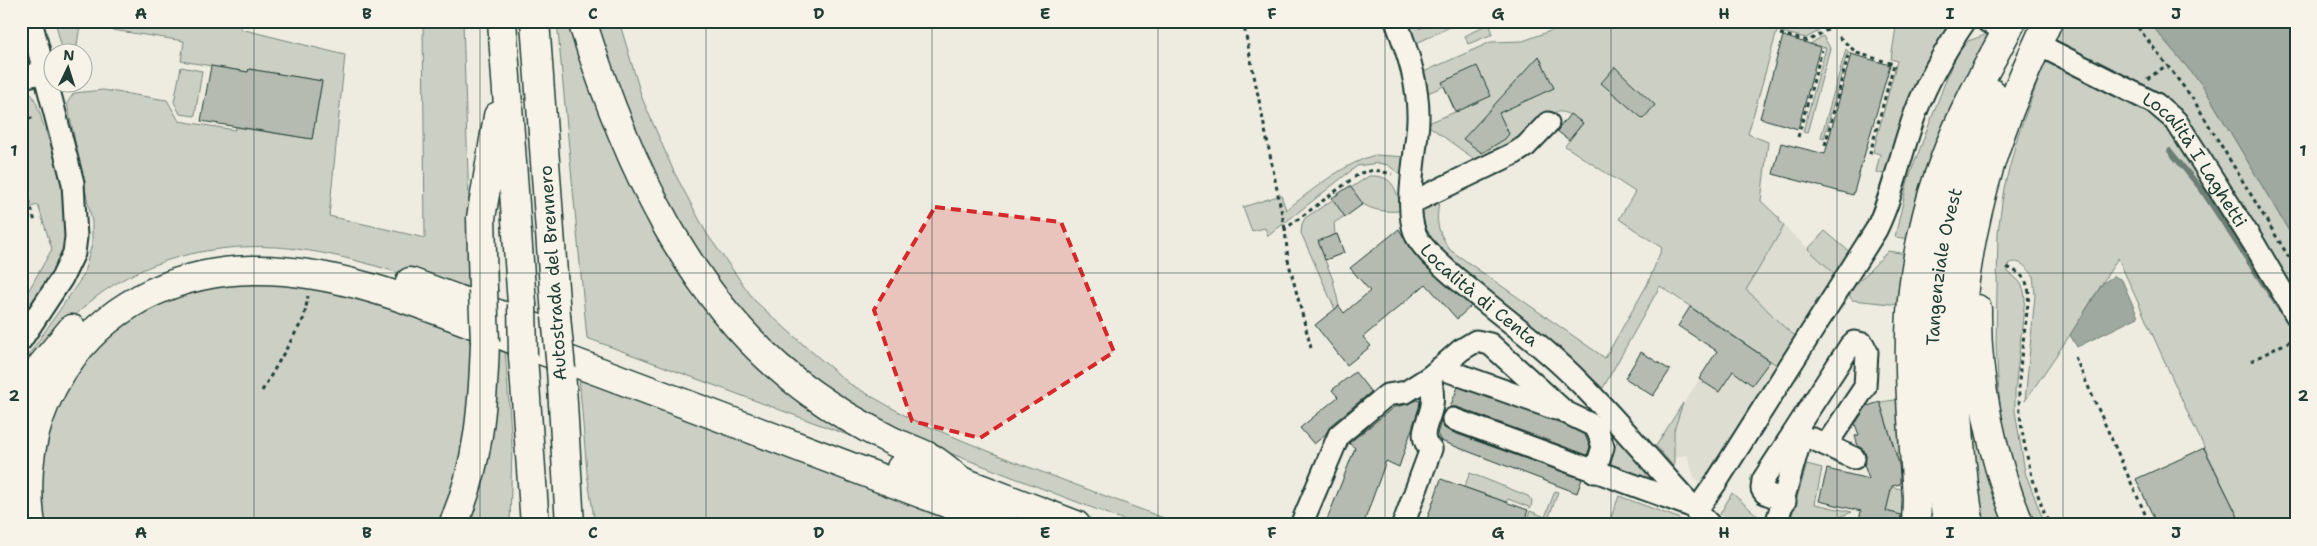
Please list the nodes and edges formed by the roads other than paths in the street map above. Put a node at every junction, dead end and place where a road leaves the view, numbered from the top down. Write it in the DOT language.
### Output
graph roads {
  1 [pos="31,21"];
  2 [pos="502,21"];
  3 [pos="535,21"];
  4 [pos="582,21"];
  5 [pos="1965,21"];
  6 [pos="2024,21"];
  7 [pos="2048,21"];
  8 [pos="1999,23"];
  9 [pos="1397,24"];
  10 [pos="2049,50"];
  11 [pos="42,69"];
  12 [pos="42,73"];
  13 [pos="506,73"];
  14 [pos="21,77"];
  15 [pos="48,92"];
  16 [pos="1548,123"];
  17 [pos="1991,161"];
  18 [pos="1411,203"];
  19 [pos="2296,315"];
  20 [pos="21,340"];
  21 [pos="1436,372"];
  22 [pos="21,404"];
  23 [pos="1565,412"];
  24 [pos="1453,419"];
  25 [pos="1798,433"];
  26 [pos="1826,445"];
  27 [pos="1854,458"];
  28 [pos="1595,472"];
  29 [pos="961,481"];
  30 [pos="1940,483"];
  31 [pos="1699,514"];
  32 [pos="31,525"];
  33 [pos="453,525"];
  34 [pos="535,525"];
  35 [pos="570,525"];
  36 [pos="1005,525"];
  37 [pos="1076,525"];
  38 [pos="1301,525"];
  39 [pos="1403,525"];
  40 [pos="1776,525"];
  41 [pos="1916,525"];
  42 [pos="1939,525"];
  43 [pos="1948,525"];
  44 [pos="1970,525"];
  45 [pos="2020,525"];
  1 -- 11 [label="street"];
  2 -- 13 [label="highway, Autostrada del Brennero"];
  3 -- 35 [label="highway, Autostrada del Brennero, bridge"];
  4 -- 29 [label="highway"];
  5 -- 31 [label="street"];
  6 -- 30 [label="highway, Tangenziale Ovest"];
  7 -- 17 [label="highway, Tangenziale Ovest"];
  8 -- 41 [label="highway"];
  9 -- 18 [label="street, Località di Centa"];
  10 -- 19 [label="street, Località I Laghetti"];
  12 -- 14 [label="street"];
  13 -- 33 [label="highway, bridge"];
  13 -- 34 [label="highway, Autostrada del Brennero, bridge"];
  15 -- 20 [label="street"];
  16 -- 18 [label="street"];
  17 -- 44 [label="highway, Tangenziale Ovest"];
  17 -- 45 [label="highway"];
  18 -- 31 [label="street, Località di Centa"];
  21 -- 23 [label="street"];
  21 -- 23 [label="street"];
  21 -- 38 [label="street"];
  21 -- 39 [label="street"];
  22 -- 29 [label="highway"];
  23 -- 28 [label="street"];
  24 -- 28 [label="street"];
  25 -- 26 [label="street"];
  25 -- 26 [label="street"];
  25 -- 40 [label="street"];
  26 -- 27 [label="street"];
  28 -- 31 [label="street"];
  29 -- 37 [label="highway"];
  30 -- 42 [label="highway"];
  30 -- 43 [label="highway, Tangenziale Ovest"];
  32 -- 36 [label="highway"];
}
